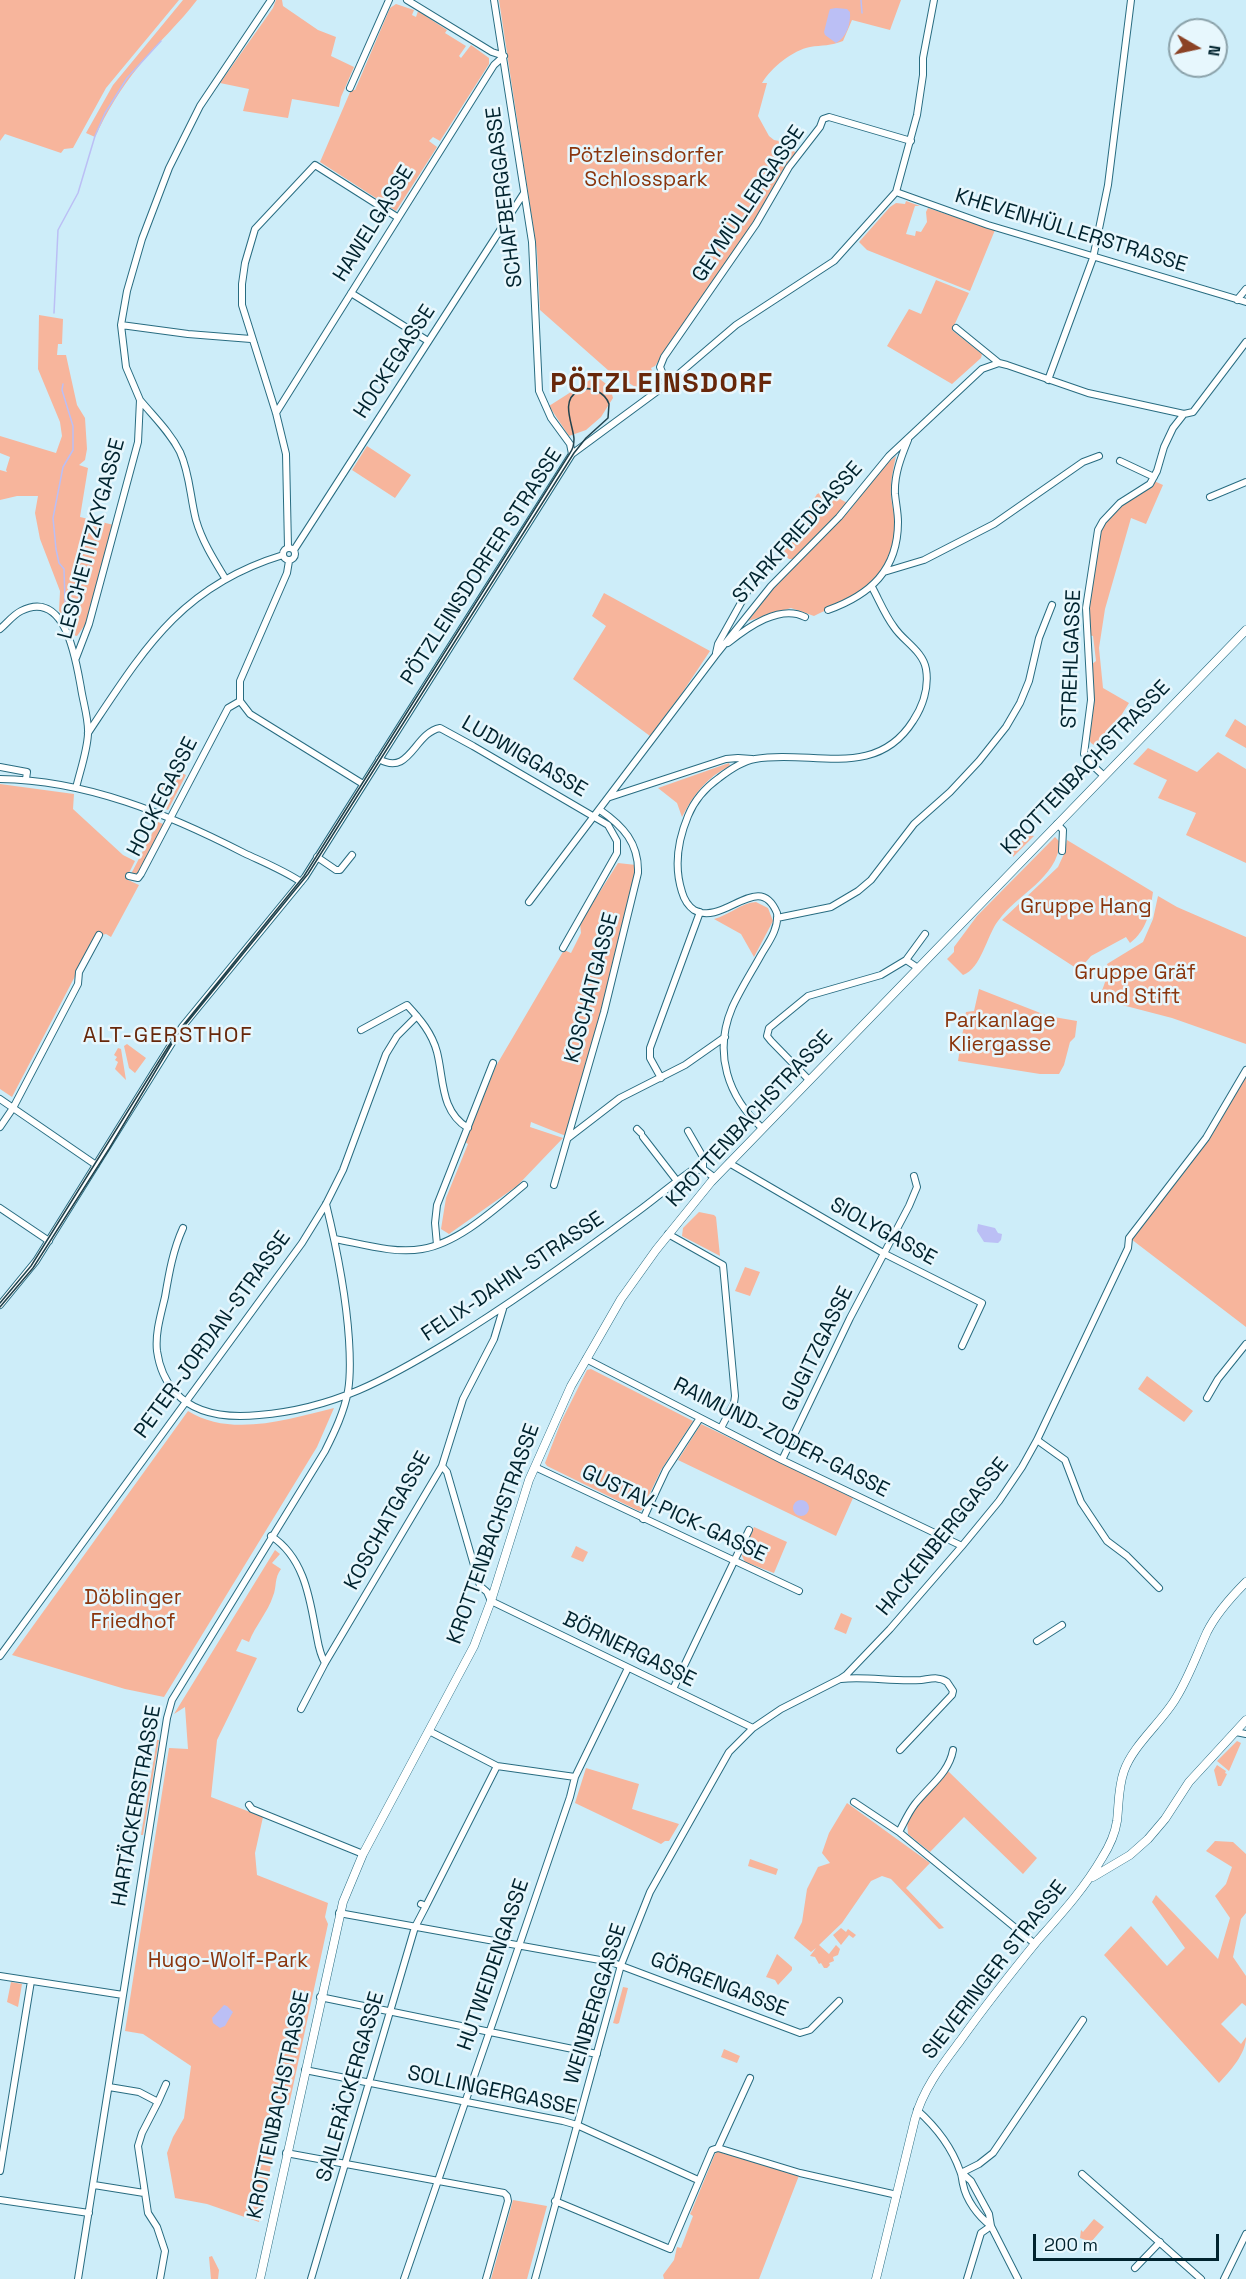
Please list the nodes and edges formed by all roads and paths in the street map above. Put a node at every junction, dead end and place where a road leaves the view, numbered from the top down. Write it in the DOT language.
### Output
graph roads {
  1 [pos="271,0"];
  2 [pos="389,0"];
  3 [pos="407,0"];
  4 [pos="423,0"];
  5 [pos="494,0"];
  6 [pos="934,0"];
  7 [pos="1131,0"];
  8 [pos="420,7"];
  9 [pos="504,56"];
  10 [pos="350,88"];
  11 [pos="911,141"];
  12 [pos="525,192"];
  13 [pos="896,192"];
  14 [pos="397,217"];
  15 [pos="1093,258"];
  16 [pos="1246,289"];
  17 [pos="351,293"];
  18 [pos="1237,300"];
  19 [pos="1246,302"];
  20 [pos="121,324"];
  21 [pos="956,328"];
  22 [pos="251,339"];
  23 [pos="428,341"];
  24 [pos="1246,342"];
  25 [pos="999,363"];
  26 [pos="1048,380"];
  27 [pos="667,384"];
  28 [pos="140,400"];
  29 [pos="276,413"];
  30 [pos="1184,414"];
  31 [pos="910,437"];
  32 [pos="572,454"];
  33 [pos="1099,456"];
  34 [pos="1120,461"];
  35 [pos="1154,477"];
  36 [pos="1246,482"];
  37 [pos="1210,497"];
  38 [pos="291,549"];
  39 [pos="283,555"];
  40 [pos="289,561"];
  41 [pos="884,572"];
  42 [pos="225,578"];
  43 [pos="872,587"];
  44 [pos="747,592"];
  45 [pos="1052,605"];
  46 [pos="828,610"];
  47 [pos="806,617"];
  48 [pos="0,629"];
  49 [pos="1246,630"];
  50 [pos="715,656"];
  51 [pos="76,658"];
  52 [pos="240,701"];
  53 [pos="88,733"];
  54 [pos="379,759"];
  55 [pos="752,759"];
  56 [pos="0,767"];
  57 [pos="1104,776"];
  58 [pos="0,779"];
  59 [pos="26,779"];
  60 [pos="363,784"];
  61 [pos="76,788"];
  62 [pos="610,798"];
  63 [pos="600,810"];
  64 [pos="595,817"];
  65 [pos="170,819"];
  66 [pos="1057,824"];
  67 [pos="1062,851"];
  68 [pos="352,855"];
  69 [pos="317,857"];
  70 [pos="129,876"];
  71 [pos="301,882"];
  72 [pos="529,902"];
  73 [pos="700,912"];
  74 [pos="777,918"];
  75 [pos="925,934"];
  76 [pos="99,935"];
  77 [pos="563,948"];
  78 [pos="906,960"];
  79 [pos="918,968"];
  80 [pos="417,1016"];
  81 [pos="361,1030"];
  82 [pos="725,1037"];
  83 [pos="493,1063"];
  84 [pos="1246,1070"];
  85 [pos="661,1078"];
  86 [pos="810,1080"];
  87 [pos="0,1099"];
  88 [pos="13,1108"];
  89 [pos="0,1127"];
  90 [pos="468,1128"];
  91 [pos="762,1128"];
  92 [pos="688,1131"];
  93 [pos="640,1133"];
  94 [pos="567,1139"];
  95 [pos="729,1163"];
  96 [pos="96,1165"];
  97 [pos="703,1169"];
  98 [pos="914,1176"];
  99 [pos="715,1178"];
  100 [pos="677,1181"];
  101 [pos="524,1185"];
  102 [pos="554,1185"];
  103 [pos="326,1204"];
  104 [pos="0,1208"];
  105 [pos="183,1228"];
  106 [pos="668,1234"];
  107 [pos="335,1239"];
  108 [pos="49,1240"];
  109 [pos="437,1245"];
  110 [pos="885,1254"];
  111 [pos="0,1305"];
  112 [pos="503,1309"];
  113 [pos="1246,1344"];
  114 [pos="962,1346"];
  115 [pos="586,1359"];
  116 [pos="347,1397"];
  117 [pos="1207,1398"];
  118 [pos="186,1401"];
  119 [pos="700,1418"];
  120 [pos="721,1428"];
  121 [pos="1037,1440"];
  122 [pos="782,1460"];
  123 [pos="442,1466"];
  124 [pos="535,1467"];
  125 [pos="643,1519"];
  126 [pos="748,1530"];
  127 [pos="271,1536"];
  128 [pos="962,1546"];
  129 [pos="734,1562"];
  130 [pos="1246,1582"];
  131 [pos="1159,1588"];
  132 [pos="799,1591"];
  133 [pos="491,1601"];
  134 [pos="1062,1625"];
  135 [pos="1037,1641"];
  136 [pos="0,1656"];
  137 [pos="325,1663"];
  138 [pos="628,1668"];
  139 [pos="840,1679"];
  140 [pos="674,1689"];
  141 [pos="301,1709"];
  142 [pos="1246,1720"];
  143 [pos="753,1728"];
  144 [pos="429,1731"];
  145 [pos="1236,1732"];
  146 [pos="1246,1734"];
  147 [pos="900,1750"];
  148 [pos="953,1750"];
  149 [pos="497,1766"];
  150 [pos="575,1778"];
  151 [pos="854,1802"];
  152 [pos="249,1805"];
  153 [pos="899,1833"];
  154 [pos="363,1854"];
  155 [pos="1102,1860"];
  156 [pos="1110,1867"];
  157 [pos="1089,1879"];
  158 [pos="339,1913"];
  159 [pos="415,1927"];
  160 [pos="1035,1944"];
  161 [pos="520,1945"];
  162 [pos="621,1965"];
  163 [pos="0,1976"];
  164 [pos="31,1981"];
  165 [pos="123,1995"];
  166 [pos="321,1997"];
  167 [pos="840,2001"];
  168 [pos="390,2012"];
  169 [pos="1083,2020"];
  170 [pos="488,2032"];
  171 [pos="597,2054"];
  172 [pos="305,2070"];
  173 [pos="750,2078"];
  174 [pos="369,2083"];
  175 [pos="166,2084"];
  176 [pos="109,2087"];
  177 [pos="464,2101"];
  178 [pos="158,2102"];
  179 [pos="917,2110"];
  180 [pos="577,2125"];
  181 [pos="718,2148"];
  182 [pos="286,2153"];
  183 [pos="346,2164"];
  184 [pos="0,2171"];
  185 [pos="962,2173"];
  186 [pos="1082,2174"];
  187 [pos="438,2180"];
  188 [pos="698,2180"];
  189 [pos="94,2185"];
  190 [pos="144,2193"];
  191 [pos="897,2195"];
  192 [pos="0,2200"];
  193 [pos="555,2201"];
  194 [pos="89,2213"];
  195 [pos="991,2226"];
  196 [pos="1246,2234"];
  197 [pos="1160,2242"];
  198 [pos="1135,2268"];
  199 [pos="404,2278"];
  200 [pos="78,2279"];
  201 [pos="160,2279"];
  202 [pos="260,2279"];
  203 [pos="311,2279"];
  204 [pos="414,2279"];
  205 [pos="486,2279"];
  206 [pos="535,2279"];
  207 [pos="876,2279"];
  208 [pos="967,2279"];
  209 [pos="1018,2279"];
  210 [pos="1201,2279"];
  211 [pos="1224,2279"];
  1 -- 20 [label="street, LESCHETITZKYGASSE"];
  2 -- 10 [label="street"];
  3 -- 8 [label="street"];
  4 -- 8 [label="street"];
  5 -- 9 [label="street, SCHAFBERGGASSE"];
  6 -- 11 [label="street, PÖTZLEINSDORFER STRASSE"];
  7 -- 15 [label="street"];
  8 -- 9 [label="street"];
  9 -- 12 [label="street, SCHAFBERGGASSE"];
  9 -- 14 [label="street, HAWELGASSE"];
  11 -- 13 [label="street, PÖTZLEINSDORFER STRASSE"];
  11 -- 27 [label="street, GEYMÜLLERGASSE"];
  12 -- 23 [label="street, HOCKEGASSE"];
  12 -- 32 [label="street, SCHAFBERGGASSE"];
  13 -- 15 [label="street, KHEVENHÜLLERSTRASSE"];
  13 -- 27 [label="street, PÖTZLEINSDORFER STRASSE"];
  14 -- 17 [label="street, HAWELGASSE"];
  14 -- 22 [label="street"];
  15 -- 18 [label="street, KHEVENHÜLLERSTRASSE"];
  15 -- 26 [label="street"];
  16 -- 18 [label="street"];
  17 -- 23 [label="street"];
  17 -- 29 [label="street, HAWELGASSE"];
  18 -- 19 [label="street, KHEVENHÜLLERSTRASSE"];
  20 -- 22 [label="street"];
  20 -- 28 [label="street, LESCHETITZKYGASSE"];
  21 -- 25 [label="street"];
  22 -- 29 [label="street"];
  23 -- 38 [label="street, HOCKEGASSE"];
  24 -- 30 [label="street"];
  25 -- 26 [label="street"];
  25 -- 31 [label="street, STARKFRIEDGASSE"];
  26 -- 30 [label="street"];
  27 -- 32 [label="street, PÖTZLEINSDORFER STRASSE"];
  28 -- 42 [label="street"];
  28 -- 51 [label="street, LESCHETITZKYGASSE"];
  29 -- 38 [label="street"];
  30 -- 35 [label="street"];
  31 -- 41 [label="street, STARKFRIEDGASSE"];
  31 -- 50 [label="street, STARKFRIEDGASSE"];
  32 -- 54 [label="street, PÖTZLEINSDORFER STRASSE"];
  33 -- 41 [label="street"];
  34 -- 35 [label="street"];
  35 -- 57 [label="street, STREHLGASSE"];
  36 -- 37 [label="street"];
  38 -- 39 [label="street, HOCKEGASSE"];
  38 -- 40 [label="street, HOCKEGASSE"];
  39 -- 40 [label="street"];
  39 -- 42 [label="street"];
  40 -- 52 [label="street, HOCKEGASSE"];
  41 -- 43 [label="street, STARKFRIEDGASSE"];
  42 -- 53 [label="street"];
  43 -- 46 [label="street, STARKFRIEDGASSE"];
  43 -- 55 [label="street"];
  44 -- 50 [label="street, STARKFRIEDGASSE"];
  45 -- 74 [label="street"];
  47 -- 50 [label="street, STARKFRIEDGASSE"];
  48 -- 51 [label="street"];
  49 -- 57 [label="main road, KROTTENBACHSTRASSE"];
  50 -- 62 [label="street, STARKFRIEDGASSE"];
  51 -- 53 [label="street"];
  52 -- 60 [label="street"];
  52 -- 65 [label="street, HOCKEGASSE"];
  53 -- 61 [label="street"];
  54 -- 60 [label="street, PÖTZLEINSDORFER STRASSE"];
  54 -- 64 [label="street, LUDWIGGASSE"];
  55 -- 62 [label="street"];
  55 -- 73 [label="street"];
  56 -- 59 [label="street"];
  57 -- 66 [label="main road, KROTTENBACHSTRASSE"];
  58 -- 59 [label="street"];
  59 -- 61 [label="street"];
  60 -- 69 [label="street, PÖTZLEINSDORFER STRASSE"];
  61 -- 65 [label="street"];
  62 -- 63 [label="street, STARKFRIEDGASSE"];
  63 -- 64 [label="street, STARKFRIEDGASSE"];
  63 -- 94 [label="street, KOSCHATGASSE"];
  64 -- 72 [label="street"];
  64 -- 77 [label="street"];
  65 -- 70 [label="street, HOCKEGASSE"];
  65 -- 71 [label="street"];
  66 -- 67 [label="street"];
  66 -- 79 [label="main road, KROTTENBACHSTRASSE"];
  68 -- 69 [label="street"];
  69 -- 71 [label="street, PÖTZLEINSDORFER STRASSE"];
  71 -- 96 [label="street, PÖTZLEINSDORFER STRASSE"];
  73 -- 74 [label="street"];
  73 -- 85 [label="street"];
  74 -- 82 [label="street"];
  75 -- 78 [label="street"];
  76 -- 88 [label="street"];
  78 -- 79 [label="street"];
  78 -- 86 [label="street"];
  79 -- 86 [label="main road, KROTTENBACHSTRASSE"];
  80 -- 81 [label="street"];
  80 -- 90 [label="street"];
  80 -- 103 [label="street, PETER-JORDAN-STRASSE"];
  82 -- 85 [label="street"];
  82 -- 91 [label="street"];
  83 -- 90 [label="street"];
  84 -- 121 [label="street, HACKENBERGGASSE"];
  85 -- 94 [label="street"];
  86 -- 91 [label="main road, KROTTENBACHSTRASSE"];
  87 -- 88 [label="street"];
  88 -- 89 [label="street"];
  88 -- 96 [label="street"];
  90 -- 109 [label="street"];
  91 -- 95 [label="main road, KROTTENBACHSTRASSE"];
  92 -- 97 [label="street"];
  93 -- 100 [label="street"];
  94 -- 102 [label="street, KOSCHATGASSE"];
  95 -- 99 [label="main road, KROTTENBACHSTRASSE"];
  95 -- 110 [label="street, SIOLYGASSE"];
  96 -- 108 [label="street, PÖTZLEINSDORFER STRASSE"];
  97 -- 99 [label="street"];
  97 -- 100 [label="street, FELIX-DAHN-STRASSE"];
  98 -- 110 [label="street, GUGITZGASSE"];
  99 -- 106 [label="main road, KROTTENBACHSTRASSE"];
  100 -- 112 [label="street, FELIX-DAHN-STRASSE"];
  101 -- 109 [label="street"];
  103 -- 107 [label="street, HARTÄCKERSTRASSE"];
  103 -- 118 [label="street, PETER-JORDAN-STRASSE"];
  104 -- 108 [label="street"];
  105 -- 118 [label="street, FELIX-DAHN-STRASSE"];
  106 -- 115 [label="main road, KROTTENBACHSTRASSE"];
  106 -- 120 [label="street"];
  107 -- 109 [label="street"];
  107 -- 116 [label="street, HARTÄCKERSTRASSE"];
  108 -- 111 [label="street, PÖTZLEINSDORFER STRASSE"];
  110 -- 114 [label="street, SIOLYGASSE"];
  110 -- 122 [label="street, GUGITZGASSE"];
  112 -- 116 [label="street, FELIX-DAHN-STRASSE"];
  112 -- 123 [label="street, KOSCHATGASSE"];
  113 -- 117 [label="street"];
  115 -- 119 [label="street, RAIMUND-ZODER-GASSE"];
  115 -- 124 [label="main road, KROTTENBACHSTRASSE"];
  116 -- 118 [label="street, FELIX-DAHN-STRASSE"];
  116 -- 127 [label="street, HARTÄCKERSTRASSE"];
  118 -- 136 [label="street, PETER-JORDAN-STRASSE"];
  119 -- 120 [label="street, RAIMUND-ZODER-GASSE"];
  119 -- 125 [label="street"];
  120 -- 122 [label="street, RAIMUND-ZODER-GASSE"];
  121 -- 128 [label="street, HACKENBERGGASSE"];
  121 -- 131 [label="street"];
  122 -- 128 [label="street, RAIMUND-ZODER-GASSE"];
  123 -- 133 [label="street"];
  123 -- 137 [label="street, KOSCHATGASSE"];
  124 -- 125 [label="street, GUSTAV-PICK-GASSE"];
  124 -- 133 [label="main road, KROTTENBACHSTRASSE"];
  125 -- 129 [label="street, GUSTAV-PICK-GASSE"];
  126 -- 129 [label="street"];
  127 -- 137 [label="street"];
  127 -- 165 [label="street, HARTÄCKERSTRASSE"];
  128 -- 139 [label="street, HACKENBERGGASSE"];
  129 -- 132 [label="street, GUSTAV-PICK-GASSE"];
  129 -- 140 [label="street"];
  130 -- 155 [label="main road, SIEVERINGER STRASSE"];
  133 -- 138 [label="street, BÖRNERGASSE"];
  133 -- 144 [label="main road, KROTTENBACHSTRASSE"];
  134 -- 135 [label="street"];
  137 -- 141 [label="street, KOSCHATGASSE"];
  138 -- 140 [label="street, BÖRNERGASSE"];
  138 -- 150 [label="street, HUTWEIDENGASSE"];
  139 -- 143 [label="street, HACKENBERGGASSE"];
  139 -- 147 [label="street"];
  140 -- 143 [label="street, BÖRNERGASSE"];
  142 -- 145 [label="main road"];
  143 -- 162 [label="street, WEINBERGGASSE"];
  144 -- 149 [label="street"];
  144 -- 154 [label="main road, KROTTENBACHSTRASSE"];
  145 -- 146 [label="street"];
  145 -- 156 [label="main road"];
  148 -- 153 [label="street"];
  149 -- 150 [label="street"];
  149 -- 159 [label="street, SAILERÄCKERGASSE"];
  150 -- 161 [label="street, HUTWEIDENGASSE"];
  151 -- 153 [label="street"];
  152 -- 154 [label="street"];
  153 -- 160 [label="street"];
  154 -- 158 [label="main road, KROTTENBACHSTRASSE"];
  155 -- 156 [label="main road"];
  155 -- 157 [label="main road, SIEVERINGER STRASSE"];
  156 -- 157 [label="main road"];
  157 -- 160 [label="main road, SIEVERINGER STRASSE"];
  158 -- 159 [label="street, GÖRGENGASSE"];
  158 -- 166 [label="main road, KROTTENBACHSTRASSE"];
  159 -- 161 [label="street, GÖRGENGASSE"];
  159 -- 168 [label="street, SAILERÄCKERGASSE"];
  160 -- 179 [label="main road, SIEVERINGER STRASSE"];
  161 -- 162 [label="street, GÖRGENGASSE"];
  161 -- 170 [label="street, HUTWEIDENGASSE"];
  162 -- 167 [label="street, GÖRGENGASSE"];
  162 -- 171 [label="street, WEINBERGGASSE"];
  163 -- 164 [label="street"];
  164 -- 165 [label="street"];
  164 -- 184 [label="street"];
  165 -- 176 [label="street, HARTÄCKERSTRASSE"];
  166 -- 168 [label="street"];
  166 -- 172 [label="main road, KROTTENBACHSTRASSE"];
  168 -- 170 [label="street"];
  168 -- 174 [label="street, SAILERÄCKERGASSE"];
  169 -- 185 [label="street"];
  170 -- 171 [label="street"];
  170 -- 177 [label="street, HUTWEIDENGASSE"];
  171 -- 180 [label="street, WEINBERGGASSE"];
  172 -- 174 [label="street, SOLLINGERGASSE"];
  172 -- 182 [label="main road, KROTTENBACHSTRASSE"];
  173 -- 181 [label="street"];
  174 -- 177 [label="street, SOLLINGERGASSE"];
  174 -- 183 [label="street, SAILERÄCKERGASSE"];
  175 -- 178 [label="street"];
  176 -- 178 [label="street"];
  176 -- 189 [label="street, HARTÄCKERSTRASSE"];
  177 -- 180 [label="street, SOLLINGERGASSE"];
  177 -- 187 [label="street, HUTWEIDENGASSE"];
  178 -- 190 [label="street"];
  179 -- 185 [label="street"];
  179 -- 191 [label="main road, SIEVERINGER STRASSE"];
  180 -- 188 [label="street, SOLLINGERGASSE"];
  180 -- 193 [label="street, WEINBERGGASSE"];
  181 -- 188 [label="street"];
  181 -- 191 [label="street"];
  182 -- 183 [label="street"];
  182 -- 202 [label="main road, KROTTENBACHSTRASSE"];
  183 -- 187 [label="street"];
  183 -- 203 [label="street, SAILERÄCKERGASSE"];
  185 -- 195 [label="street"];
  186 -- 197 [label="street"];
  187 -- 199 [label="street, HUTWEIDENGASSE"];
  187 -- 205 [label="street"];
  188 -- 193 [label="street"];
  189 -- 190 [label="street"];
  189 -- 194 [label="street, HARTÄCKERSTRASSE"];
  190 -- 201 [label="street"];
  191 -- 207 [label="main road, SIEVERINGER STRASSE"];
  192 -- 194 [label="street"];
  193 -- 206 [label="street, WEINBERGGASSE"];
  194 -- 200 [label="street, HARTÄCKERSTRASSE"];
  195 -- 208 [label="street"];
  195 -- 209 [label="street"];
  196 -- 211 [label="street"];
  197 -- 198 [label="street"];
  197 -- 210 [label="street"];
  199 -- 204 [label="street"];
}
